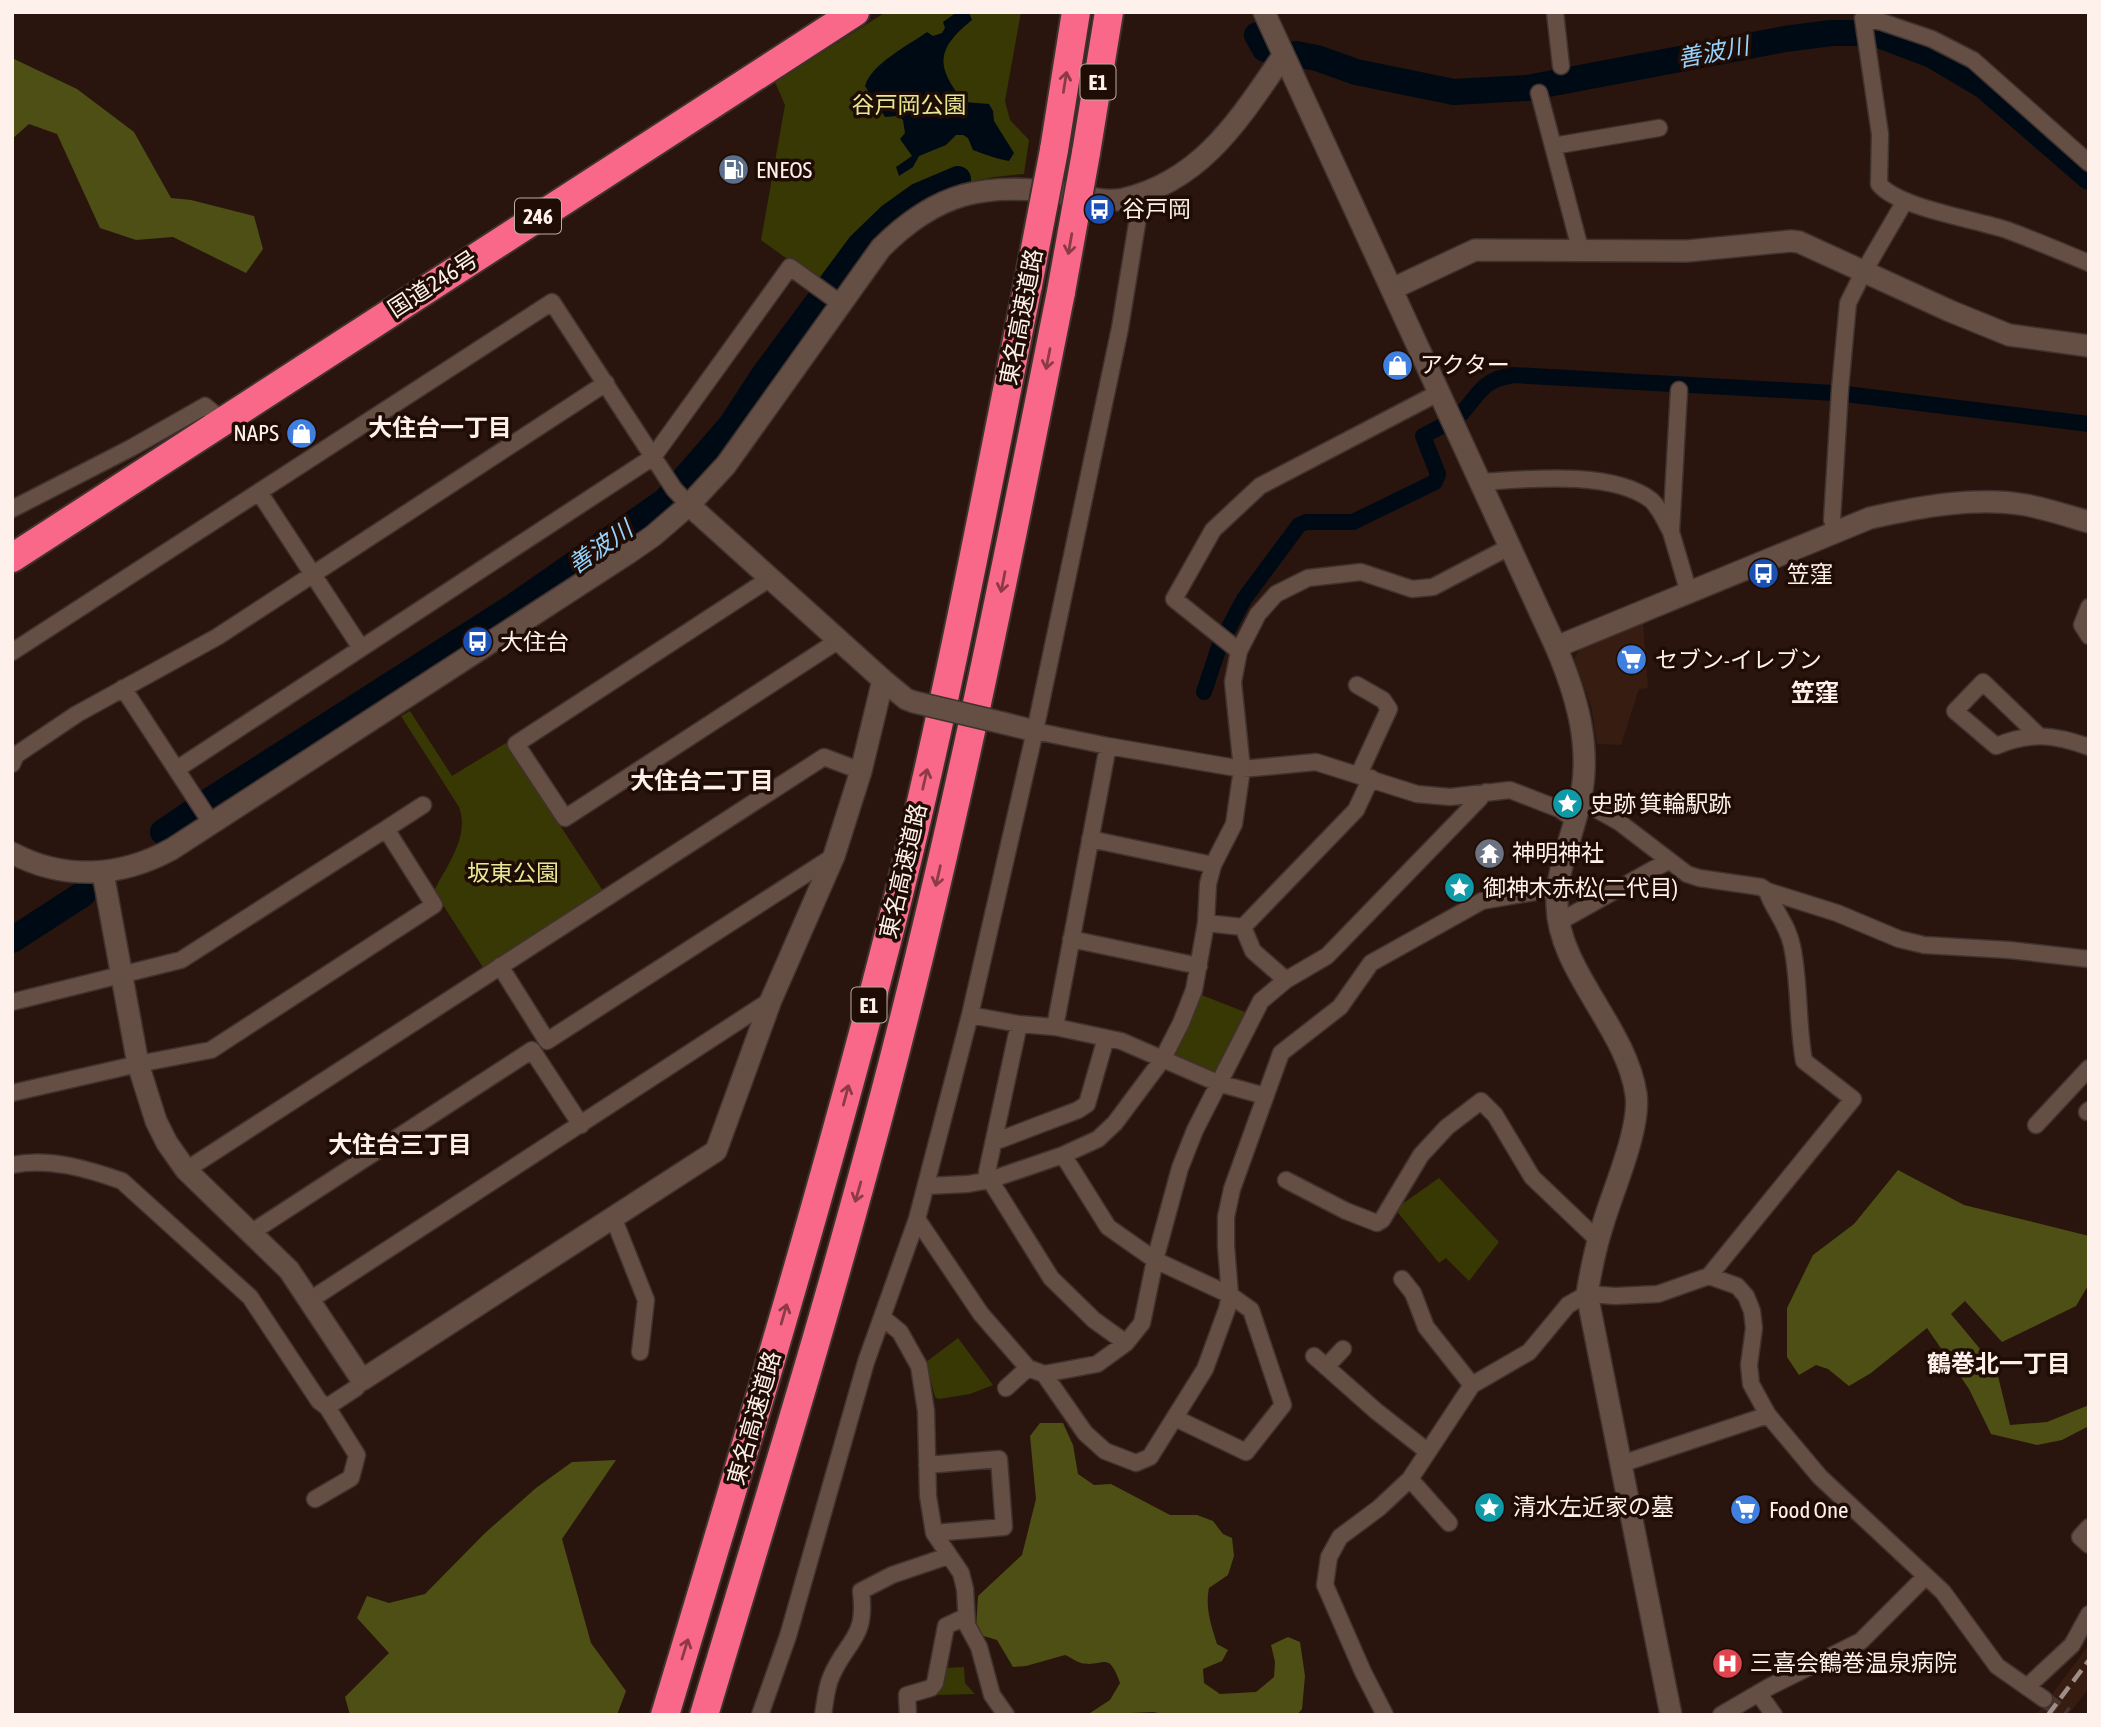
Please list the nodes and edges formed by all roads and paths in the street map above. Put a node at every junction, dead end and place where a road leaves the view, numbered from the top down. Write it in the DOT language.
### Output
graph roads {
  1 [pos="855,12"];
  2 [pos="1076,12"];
  3 [pos="1109,12"];
  4 [pos="1264,12"];
  5 [pos="1555,12"];
  6 [pos="1283,56"];
  7 [pos="1561,66"];
  8 [pos="1539,93"];
  9 [pos="1659,128"];
  10 [pos="1553,146"];
  11 [pos="2089,163"];
  12 [pos="1142,193"];
  13 [pos="1905,201"];
  14 [pos="1581,251"];
  15 [pos="2089,263"];
  16 [pos="1863,273"];
  17 [pos="1392,289"];
  18 [pos="840,303"];
  19 [pos="2089,346"];
  20 [pos="606,383"];
  21 [pos="1679,390"];
  22 [pos="1440,392"];
  23 [pos="653,457"];
  24 [pos="137,460"];
  25 [pos="1481,482"];
  26 [pos="259,492"];
  27 [pos="689,505"];
  28 [pos="12,509"];
  29 [pos="2089,522"];
  30 [pos="1836,530"];
  31 [pos="1671,532"];
  32 [pos="1510,546"];
  33 [pos="12,558"];
  34 [pos="312,574"];
  35 [pos="769,579"];
  36 [pos="1689,593"];
  37 [pos="2089,607"];
  38 [pos="2089,636"];
  39 [pos="839,640"];
  40 [pos="1556,647"];
  41 [pos="361,648"];
  42 [pos="1239,651"];
  43 [pos="12,652"];
  44 [pos="883,680"];
  45 [pos="1357,685"];
  46 [pos="123,688"];
  47 [pos="1035,731"];
  48 [pos="2039,736"];
  49 [pos="1108,746"];
  50 [pos="2089,747"];
  51 [pos="13,756"];
  52 [pos="177,769"];
  53 [pos="1241,769"];
  54 [pos="862,771"];
  55 [pos="1365,776"];
  56 [pos="1486,792"];
  57 [pos="423,805"];
  58 [pos="1578,810"];
  59 [pos="212,824"];
  60 [pos="386,829"];
  61 [pos="1090,839"];
  62 [pos="12,852"];
  63 [pos="834,856"];
  64 [pos="1668,861"];
  65 [pos="1213,865"];
  66 [pos="103,873"];
  67 [pos="1558,888"];
  68 [pos="1767,891"];
  69 [pos="1559,922"];
  70 [pos="1206,923"];
  71 [pos="1243,927"];
  72 [pos="1072,939"];
  73 [pos="2089,959"];
  74 [pos="500,966"];
  75 [pos="1199,966"];
  76 [pos="121,975"];
  77 [pos="1286,980"];
  78 [pos="771,1000"];
  79 [pos="12,1002"];
  80 [pos="970,1015"];
  81 [pos="1019,1024"];
  82 [pos="1055,1027"];
  83 [pos="1106,1038"];
  84 [pos="1162,1060"];
  85 [pos="138,1063"];
  86 [pos="2089,1068"];
  87 [pos="1218,1083"];
  88 [pos="12,1093"];
  89 [pos="1265,1096"];
  90 [pos="581,1125"];
  91 [pos="2036,1125"];
  92 [pos="994,1142"];
  93 [pos="1063,1155"];
  94 [pos="12,1165"];
  95 [pos="186,1170"];
  96 [pos="990,1180"];
  97 [pos="1286,1180"];
  98 [pos="926,1186"];
  99 [pos="613,1217"];
  100 [pos="917,1219"];
  101 [pos="252,1231"];
  102 [pos="1598,1240"];
  103 [pos="1155,1260"];
  104 [pos="1709,1276"];
  105 [pos="1402,1279"];
  106 [pos="1587,1294"];
  107 [pos="1230,1295"];
  108 [pos="310,1300"];
  109 [pos="882,1317"];
  110 [pos="1126,1343"];
  111 [pos="1343,1349"];
  112 [pos="640,1352"];
  113 [pos="1028,1368"];
  114 [pos="1044,1374"];
  115 [pos="362,1380"];
  116 [pos="1472,1385"];
  117 [pos="1006,1388"];
  118 [pos="327,1407"];
  119 [pos="1768,1415"];
  120 [pos="1175,1418"];
  121 [pos="1427,1451"];
  122 [pos="1621,1464"];
  123 [pos="927,1465"];
  124 [pos="1410,1479"];
  125 [pos="314,1499"];
  126 [pos="1449,1523"];
  127 [pos="2089,1527"];
  128 [pos="934,1533"];
  129 [pos="2089,1545"];
  130 [pos="948,1556"];
  131 [pos="1926,1576"];
  132 [pos="2089,1614"];
  133 [pos="965,1617"];
  134 [pos="2028,1686"];
  135 [pos="1759,1694"];
  136 [pos="2044,1699"];
  137 [pos="665,1715"];
  138 [pos="704,1715"];
  139 [pos="760,1715"];
  140 [pos="823,1715"];
  141 [pos="908,1715"];
  142 [pos="1006,1715"];
  143 [pos="1384,1715"];
  144 [pos="1671,1715"];
  145 [pos="1721,1715"];
  146 [pos="1774,1715"];
  1 -- 24 [label="highway, 国道246号 / 246"];
  137 -- 2 [label="highway, 東名高速道路 / E1, one-way, bridge"];
  3 -- 138 [label="highway, 東名高速道路 / E1, one-way, bridge"];
  4 -- 6 [label="street"];
  5 -- 7 [label="street"];
  6 -- 12 [label="street"];
  6 -- 17 [label="street"];
  8 -- 10 [label="street"];
  9 -- 10 [label="street"];
  10 -- 14 [label="street"];
  11 -- 13 [label="street"];
  12 -- 18 [label="street"];
  12 -- 47 [label="street"];
  13 -- 15 [label="street"];
  13 -- 16 [label="street"];
  14 -- 16 [label="street"];
  14 -- 17 [label="street"];
  16 -- 19 [label="street"];
  16 -- 30 [label="street"];
  17 -- 22 [label="street"];
  18 -- 23 [label="street"];
  18 -- 27 [label="street"];
  20 -- 23 [label="street"];
  20 -- 26 [label="street"];
  20 -- 34 [label="street"];
  21 -- 31 [label="street"];
  22 -- 25 [label="street"];
  22 -- 42 [label="street"];
  23 -- 27 [label="street"];
  23 -- 41 [label="street"];
  24 -- 28 [label="street"];
  24 -- 33 [label="highway, 国道246号 / 246"];
  25 -- 31 [label="street"];
  25 -- 32 [label="street"];
  26 -- 34 [label="street"];
  26 -- 43 [label="street"];
  27 -- 35 [label="street"];
  27 -- 59 [label="street"];
  29 -- 30 [label="street"];
  30 -- 36 [label="street"];
  31 -- 36 [label="street"];
  32 -- 40 [label="street"];
  32 -- 42 [label="street"];
  34 -- 41 [label="street"];
  34 -- 46 [label="street"];
  35 -- 39 [label="street"];
  35 -- 39 [label="street"];
  36 -- 40 [label="street"];
  37 -- 38 [label="street"];
  39 -- 44 [label="street"];
  40 -- 58 [label="street"];
  41 -- 52 [label="street"];
  42 -- 53 [label="street"];
  44 -- 47 [label="street, bridge"];
  44 -- 54 [label="street"];
  45 -- 55 [label="street"];
  46 -- 51 [label="street"];
  46 -- 52 [label="street"];
  47 -- 49 [label="street"];
  47 -- 80 [label="street"];
  48 -- 48 [label="street"];
  48 -- 50 [label="street"];
  49 -- 53 [label="street"];
  49 -- 61 [label="street"];
  52 -- 59 [label="street"];
  53 -- 55 [label="street"];
  53 -- 65 [label="street"];
  54 -- 63 [label="street"];
  54 -- 74 [label="street"];
  55 -- 56 [label="street"];
  55 -- 71 [label="street"];
  56 -- 58 [label="street"];
  56 -- 77 [label="street"];
  57 -- 60 [label="street"];
  58 -- 64 [label="street"];
  58 -- 67 [label="street"];
  59 -- 66 [label="street"];
  60 -- 76 [label="street"];
  60 -- 85 [label="street"];
  61 -- 65 [label="street"];
  61 -- 72 [label="street"];
  62 -- 66 [label="street"];
  63 -- 74 [label="street"];
  63 -- 78 [label="street"];
  64 -- 68 [label="street"];
  64 -- 69 [label="street"];
  65 -- 70 [label="street"];
  66 -- 76 [label="street"];
  67 -- 69 [label="street"];
  67 -- 89 [label="street"];
  68 -- 73 [label="street"];
  68 -- 104 [label="street"];
  69 -- 102 [label="street"];
  70 -- 71 [label="street"];
  70 -- 75 [label="street"];
  71 -- 77 [label="street"];
  72 -- 75 [label="street"];
  72 -- 82 [label="street"];
  74 -- 95 [label="street"];
  75 -- 84 [label="street"];
  76 -- 79 [label="street"];
  76 -- 85 [label="street"];
  77 -- 87 [label="street"];
  78 -- 90 [label="street"];
  78 -- 99 [label="street"];
  80 -- 81 [label="street"];
  80 -- 98 [label="street"];
  81 -- 82 [label="street"];
  81 -- 92 [label="street"];
  82 -- 83 [label="street"];
  83 -- 84 [label="street"];
  83 -- 92 [label="street"];
  84 -- 87 [label="street"];
  84 -- 93 [label="street"];
  85 -- 88 [label="street"];
  85 -- 95 [label="street"];
  86 -- 91 [label="street"];
  87 -- 89 [label="street"];
  87 -- 103 [label="street"];
  89 -- 107 [label="street"];
  90 -- 101 [label="street"];
  90 -- 108 [label="street"];
  92 -- 96 [label="street"];
  93 -- 96 [label="street"];
  93 -- 103 [label="street"];
  94 -- 118 [label="street"];
  95 -- 101 [label="street"];
  96 -- 98 [label="street"];
  96 -- 110 [label="street"];
  97 -- 102 [label="street"];
  98 -- 100 [label="street"];
  99 -- 112 [label="street"];
  99 -- 115 [label="street"];
  100 -- 109 [label="street"];
  100 -- 113 [label="street"];
  101 -- 108 [label="street"];
  102 -- 106 [label="street"];
  103 -- 107 [label="street"];
  103 -- 110 [label="street"];
  104 -- 106 [label="street"];
  104 -- 119 [label="street"];
  105 -- 116 [label="street"];
  106 -- 116 [label="street"];
  106 -- 122 [label="street"];
  107 -- 120 [label="street"];
  107 -- 120 [label="street"];
  108 -- 115 [label="street"];
  109 -- 123 [label="street"];
  109 -- 139 [label="street"];
  110 -- 114 [label="street"];
  111 -- 121 [label="street"];
  113 -- 114 [label="street"];
  113 -- 117 [label="street"];
  114 -- 120 [label="street"];
  115 -- 118 [label="street"];
  116 -- 121 [label="street"];
  118 -- 125 [label="street"];
  119 -- 122 [label="street"];
  119 -- 131 [label="street"];
  121 -- 124 [label="street"];
  122 -- 144 [label="street"];
  123 -- 128 [label="street"];
  123 -- 128 [label="street"];
  124 -- 126 [label="street"];
  124 -- 143 [label="street"];
  127 -- 129 [label="street"];
  128 -- 130 [label="street"];
  130 -- 133 [label="street"];
  130 -- 140 [label="street"];
  131 -- 134 [label="street"];
  131 -- 135 [label="street"];
  132 -- 134 [label="street"];
  133 -- 141 [label="street"];
  133 -- 142 [label="street"];
  134 -- 136 [label="street"];
  135 -- 145 [label="street"];
  135 -- 146 [label="street"];
}
